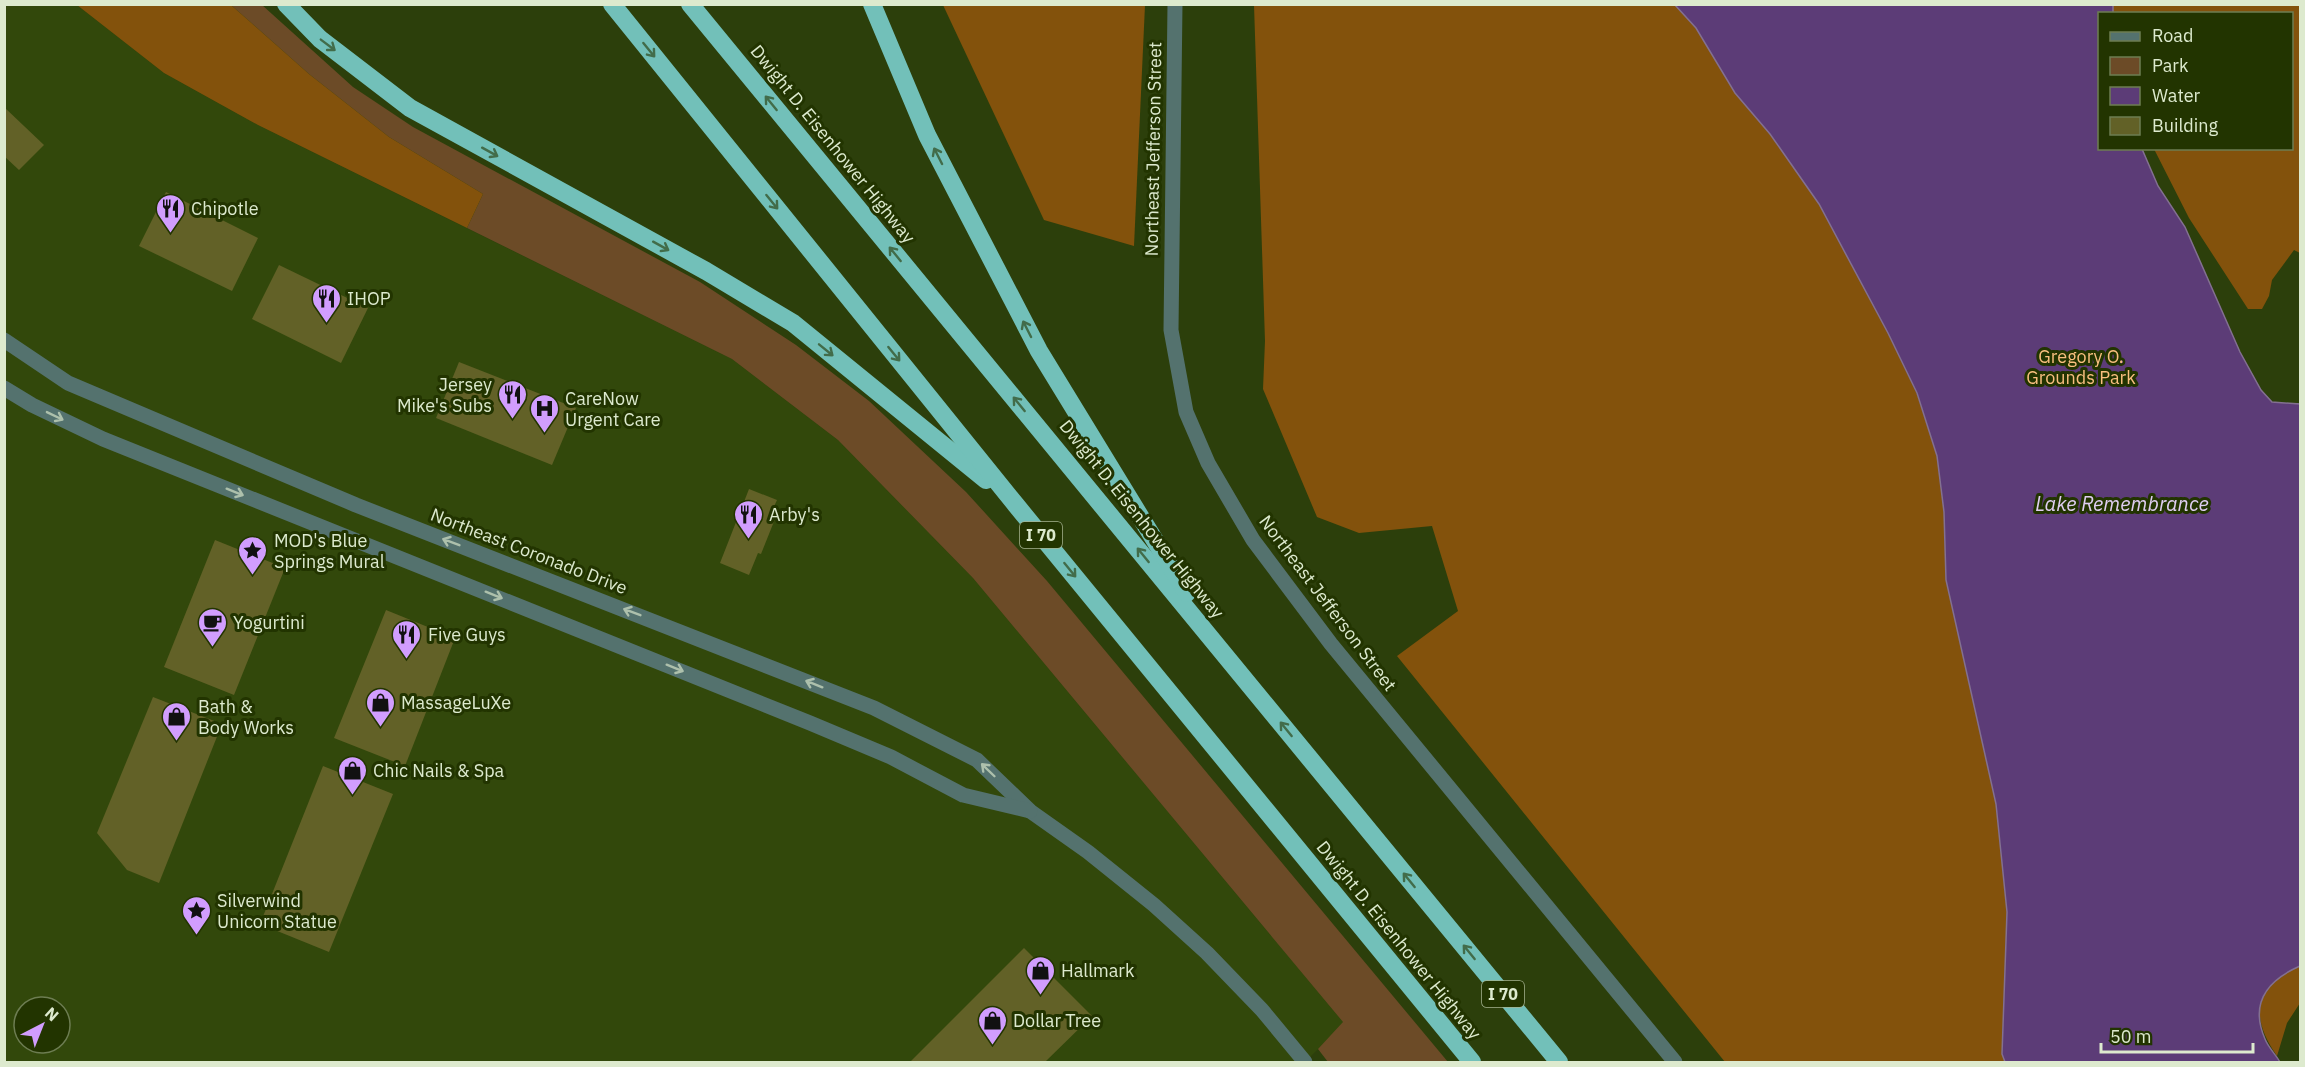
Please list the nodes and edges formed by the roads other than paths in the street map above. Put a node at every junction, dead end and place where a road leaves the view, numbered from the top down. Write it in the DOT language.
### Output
graph roads {
  1 [pos="286,4"];
  2 [pos="612,4"];
  3 [pos="690,4"];
  4 [pos="872,4"];
  5 [pos="1175,4"];
  6 [pos="4,340"];
  7 [pos="4,388"];
  8 [pos="1016,505"];
  9 [pos="1221,648"];
  10 [pos="1030,811"];
  11 [pos="1305,1062"];
  12 [pos="1472,1062"];
  13 [pos="1559,1062"];
  14 [pos="1675,1062"];
  1 -- 8 [label="highway, one-way"];
  2 -- 8 [label="highway, Dwight D. Eisenhower Highway / I 70, one-way"];
  9 -- 3 [label="highway, Dwight D. Eisenhower Highway / I 70, one-way"];
  9 -- 4 [label="highway, one-way"];
  5 -- 14 [label="street, Northeast Jefferson Street"];
  10 -- 6 [label="street, Northeast Coronado Drive, one-way"];
  7 -- 10 [label="street, Northeast Coronado Drive, one-way"];
  8 -- 12 [label="highway, Dwight D. Eisenhower Highway / I 70, one-way"];
  13 -- 9 [label="highway, Dwight D. Eisenhower Highway / I 70, one-way"];
  10 -- 11 [label="street, Northeast Coronado Drive"];
}
